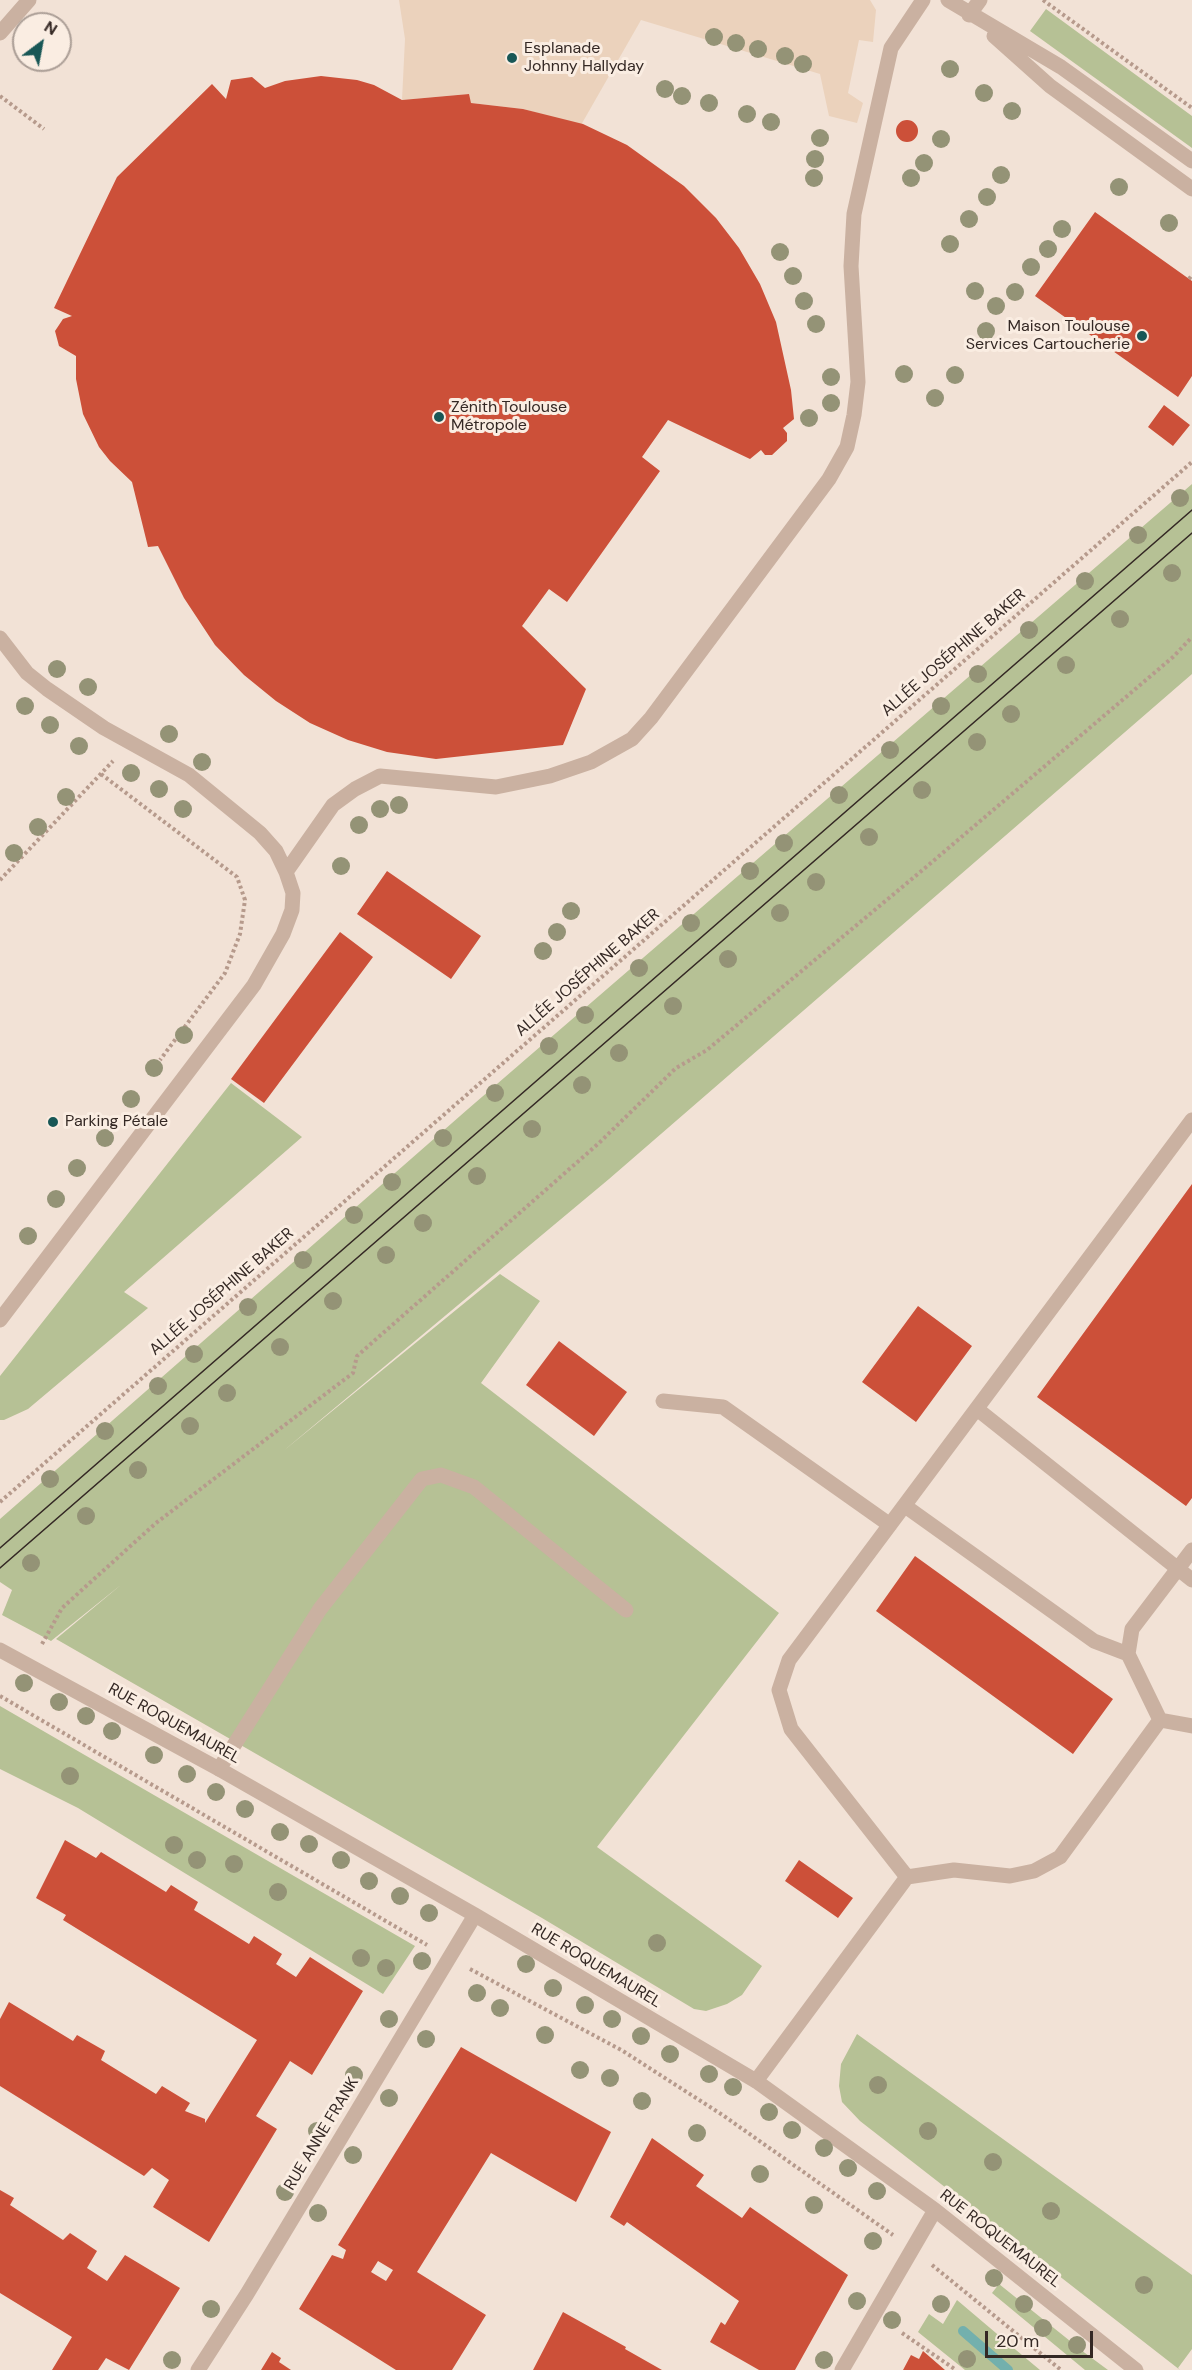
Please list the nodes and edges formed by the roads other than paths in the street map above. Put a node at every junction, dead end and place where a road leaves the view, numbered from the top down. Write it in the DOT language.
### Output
graph roads {
  1 [pos="29,0"];
  2 [pos="923,0"];
  3 [pos="948,0"];
  4 [pos="980,0"];
  5 [pos="969,15"];
  6 [pos="0,33"];
  7 [pos="1192,161"];
  8 [pos="1192,189"];
  9 [pos="0,638"];
  10 [pos="286,872"];
  11 [pos="1192,1120"];
  12 [pos="0,1320"];
  13 [pos="663,1401"];
  14 [pos="977,1409"];
  15 [pos="905,1506"];
  16 [pos="890,1526"];
  17 [pos="1192,1550"];
  18 [pos="1178,1569"];
  19 [pos="1192,1580"];
  20 [pos="626,1610"];
  21 [pos="0,1650"];
  22 [pos="1128,1654"];
  23 [pos="1160,1720"];
  24 [pos="1192,1726"];
  25 [pos="219,1769"];
  26 [pos="908,1877"];
  27 [pos="475,1915"];
  28 [pos="756,2081"];
  29 [pos="935,2210"];
  30 [pos="198,2370"];
  31 [pos="842,2370"];
  32 [pos="1136,2370"];
  1 -- 6 [label="street"];
  2 -- 10 [label="street"];
  3 -- 5 [label="street"];
  4 -- 5 [label="street"];
  5 -- 7 [label="street"];
  5 -- 8 [label="street"];
  9 -- 10 [label="street"];
  10 -- 12 [label="street"];
  11 -- 14 [label="street"];
  13 -- 16 [label="street"];
  14 -- 15 [label="street"];
  14 -- 18 [label="street"];
  15 -- 16 [label="street"];
  15 -- 22 [label="street"];
  16 -- 26 [label="street"];
  17 -- 18 [label="street"];
  18 -- 19 [label="street"];
  18 -- 22 [label="street"];
  20 -- 25 [label="street"];
  21 -- 25 [label="street, RUE ROQUEMAUREL"];
  22 -- 23 [label="street"];
  23 -- 24 [label="street"];
  23 -- 26 [label="street"];
  25 -- 27 [label="street, RUE ROQUEMAUREL"];
  26 -- 28 [label="street"];
  27 -- 28 [label="street, RUE ROQUEMAUREL"];
  27 -- 30 [label="street, RUE ANNE FRANK"];
  28 -- 29 [label="street, RUE ROQUEMAUREL"];
  29 -- 31 [label="street"];
  29 -- 32 [label="street, RUE ROQUEMAUREL"];
}
